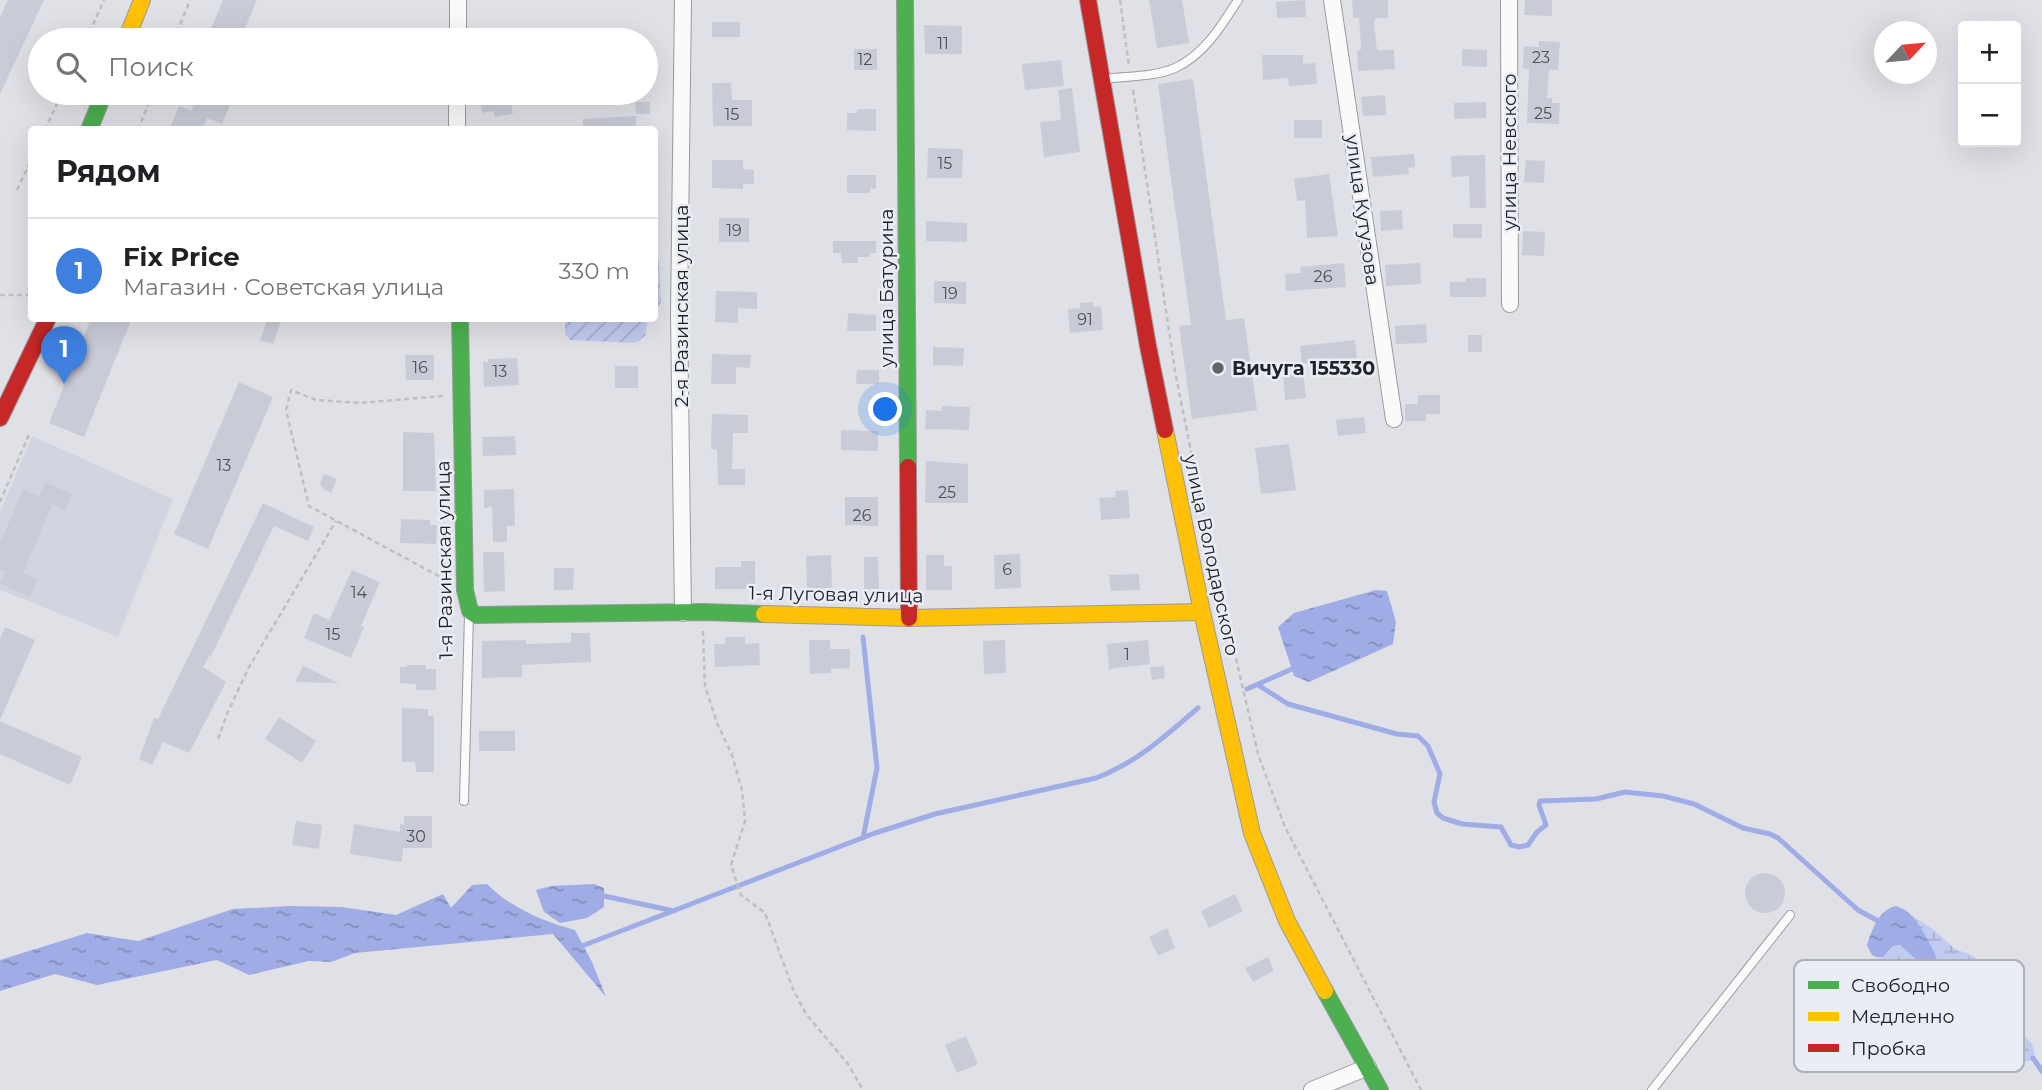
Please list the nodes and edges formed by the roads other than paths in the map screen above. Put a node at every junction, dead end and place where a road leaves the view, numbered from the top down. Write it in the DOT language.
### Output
graph roads {
  1 [pos="142,0"];
  2 [pos="458,0"];
  3 [pos="683,0"];
  4 [pos="905,0"];
  5 [pos="1088,0"];
  6 [pos="1238,0"];
  7 [pos="1332,0"];
  8 [pos="1508,0"];
  9 [pos="131,28"];
  10 [pos="458,28"];
  11 [pos="1102,79"];
  12 [pos="99,105"];
  13 [pos="457,105"];
  14 [pos="91,126"];
  15 [pos="457,126"];
  16 [pos="1510,304"];
  17 [pos="46,322"];
  18 [pos="460,322"];
  19 [pos="0,418"];
  20 [pos="1394,419"];
  21 [pos="469,612"];
  22 [pos="683,612"];
  23 [pos="1202,612"];
  24 [pos="909,618"];
  25 [pos="464,801"];
  26 [pos="1790,915"];
  27 [pos="1368,1067"];
  28 [pos="1312,1090"];
  29 [pos="1380,1090"];
  30 [pos="1652,1090"];
  1 -- 9 [label="street"];
  2 -- 10 [label="street"];
  3 -- 22 [label="street, 2-я Разинская улица"];
  4 -- 24 [label="street, улица Батурина"];
  5 -- 11 [label="street, улица Володарского"];
  6 -- 11 [label="lane"];
  7 -- 20 [label="street, улица Кутузова"];
  8 -- 16 [label="street, улица Невского"];
  11 -- 23 [label="street, улица Володарского"];
  12 -- 14 [label="street"];
  13 -- 15 [label="street"];
  17 -- 19 [label="street"];
  18 -- 21 [label="street, 1-я Разинская улица"];
  21 -- 22 [label="street, 1-я Луговая улица"];
  21 -- 25 [label="lane, 1-я Разинская улица"];
  22 -- 24 [label="street, 1-я Луговая улица"];
  23 -- 24 [label="street, 1-я Луговая улица"];
  23 -- 27 [label="street, улица Володарского"];
  26 -- 30 [label="lane"];
  27 -- 28 [label="street"];
  27 -- 29 [label="street, улица Володарского"];
}
